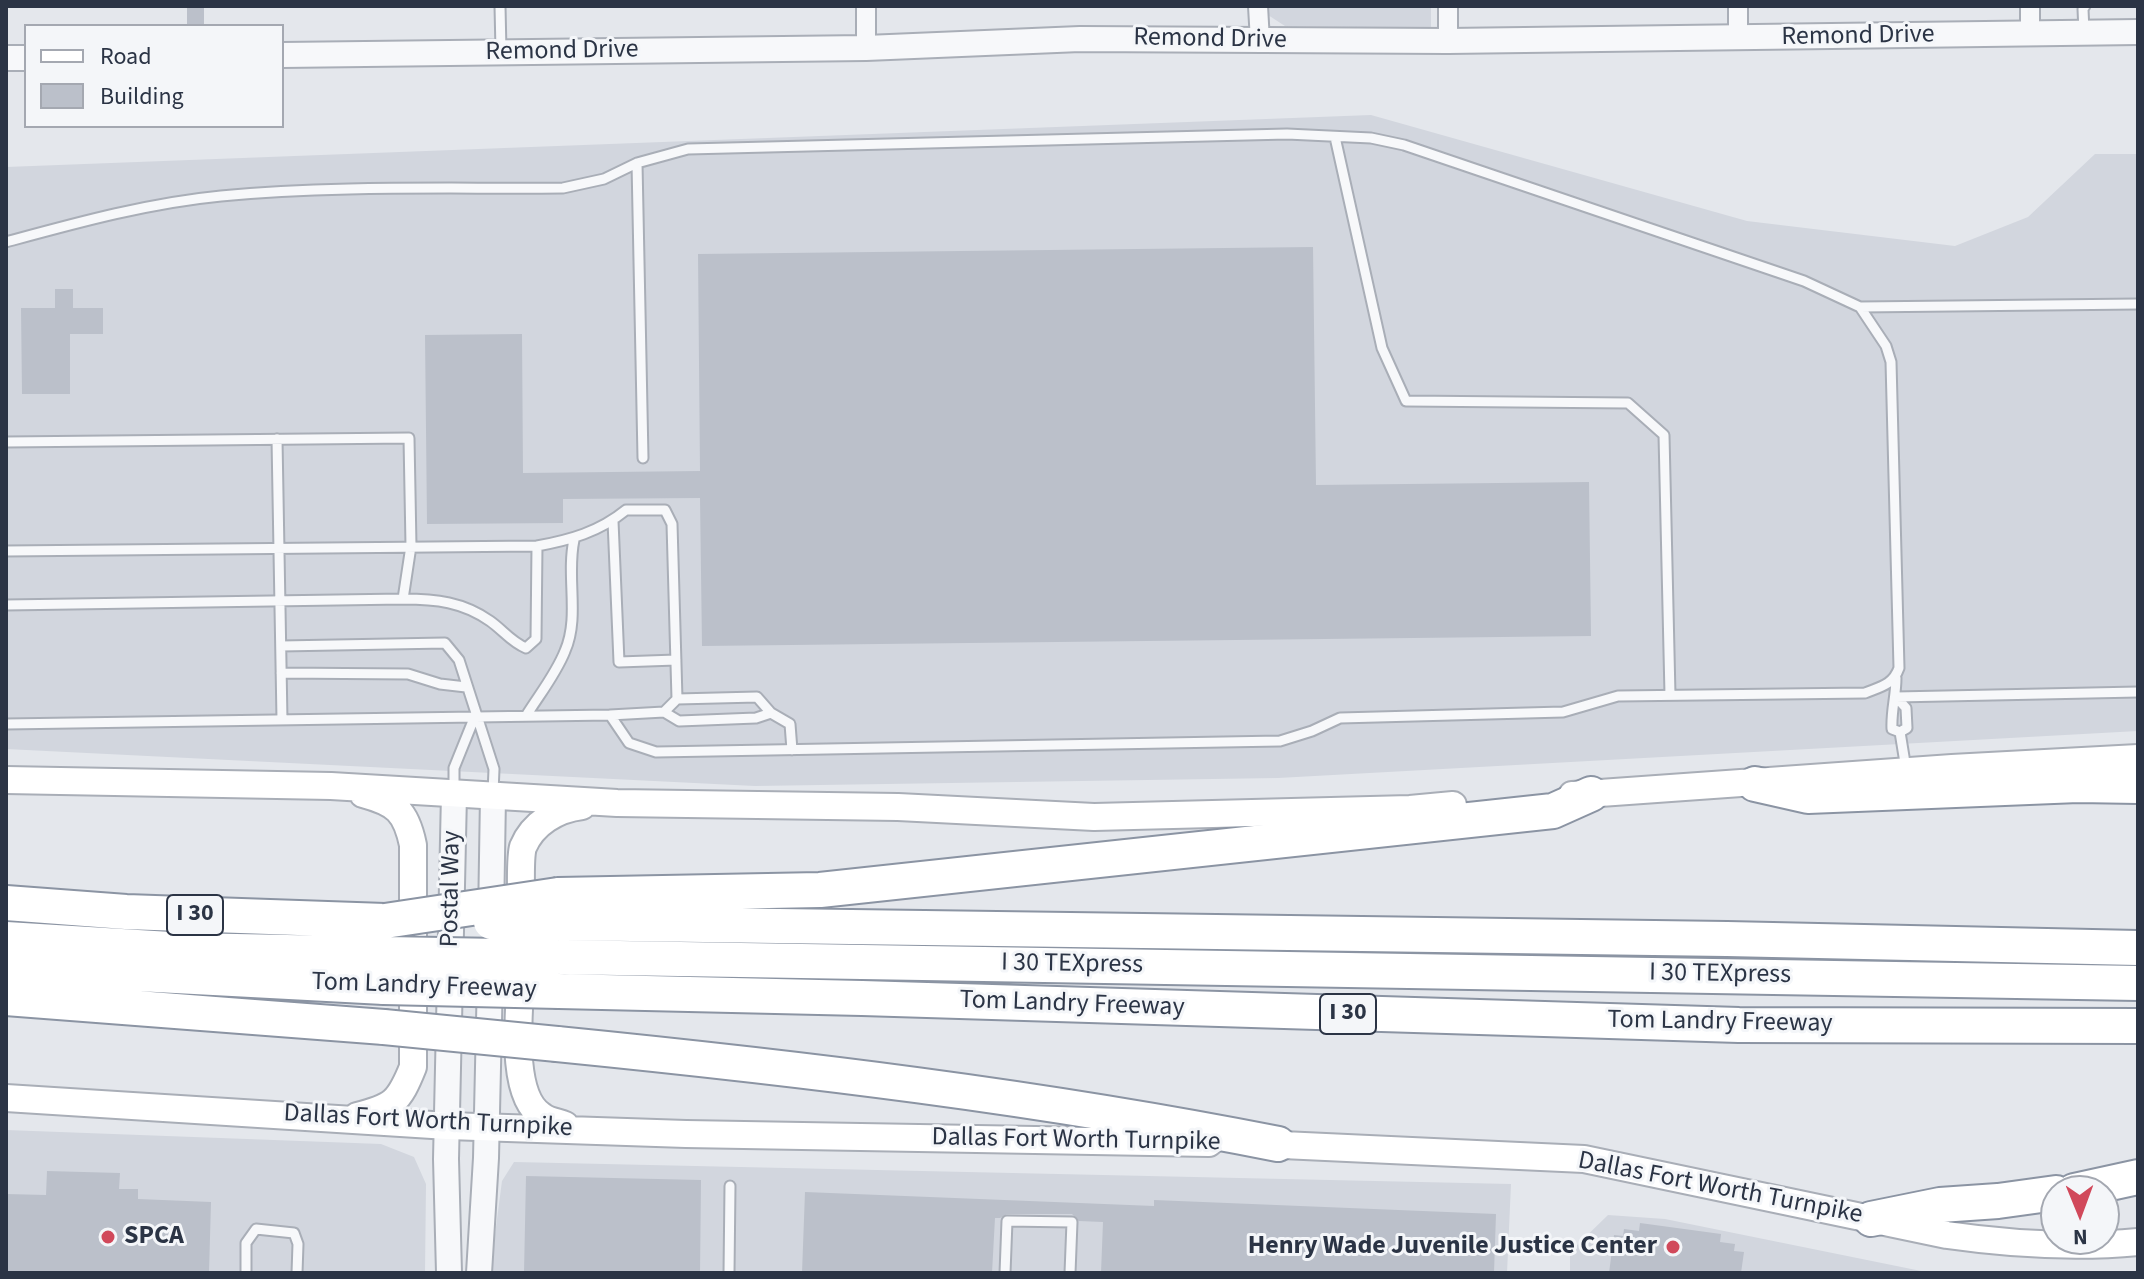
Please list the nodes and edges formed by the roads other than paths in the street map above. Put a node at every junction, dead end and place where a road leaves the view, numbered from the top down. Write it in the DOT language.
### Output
graph roads {
  1 [pos="500,6"];
  2 [pos="866,6"];
  3 [pos="1258,6"];
  4 [pos="1448,6"];
  5 [pos="1738,6"];
  6 [pos="2030,6"];
  7 [pos="2085,6"];
  8 [pos="2084,32"];
  9 [pos="2138,32"];
  10 [pos="2030,33"];
  11 [pos="1738,39"];
  12 [pos="1260,41"];
  13 [pos="1448,41"];
  14 [pos="866,48"];
  15 [pos="501,53"];
  16 [pos="284,55"];
  17 [pos="1335,137"];
  18 [pos="637,163"];
  19 [pos="6,242"];
  20 [pos="2138,304"];
  21 [pos="1860,307"];
  22 [pos="277,439"];
  23 [pos="6,442"];
  24 [pos="643,458"];
  25 [pos="613,521"];
  26 [pos="574,540"];
  27 [pos="411,546"];
  28 [pos="537,546"];
  29 [pos="279,548"];
  30 [pos="6,551"];
  31 [pos="403,599"];
  32 [pos="280,603"];
  33 [pos="6,605"];
  34 [pos="281,646"];
  35 [pos="676,660"];
  36 [pos="281,673"];
  37 [pos="1896,678"];
  38 [pos="466,687"];
  39 [pos="2138,692"];
  40 [pos="1670,695"];
  41 [pos="1896,697"];
  42 [pos="677,699"];
  43 [pos="664,712"];
  44 [pos="771,713"];
  45 [pos="610,715"];
  46 [pos="475,716"];
  47 [pos="526,716"];
  48 [pos="282,720"];
  49 [pos="6,724"];
  50 [pos="1900,732"];
  51 [pos="792,750"];
  52 [pos="2135,764"];
  53 [pos="1906,772"];
  54 [pos="6,780"];
  55 [pos="1755,784"];
  56 [pos="331,786"];
  57 [pos="454,794"];
  58 [pos="1591,794"];
  59 [pos="493,796"];
  60 [pos="617,803"];
  61 [pos="6,903"];
  62 [pos="559,909"];
  63 [pos="6,939"];
  64 [pos="2138,948"];
  65 [pos="385,954"];
  66 [pos="6,967"];
  67 [pos="2138,983"];
  68 [pos="6,998"];
  69 [pos="2138,1026"];
  70 [pos="6,1098"];
  71 [pos="346,1119"];
  72 [pos="448,1126"];
  73 [pos="487,1127"];
  74 [pos="578,1130"];
  75 [pos="1278,1144"];
  76 [pos="730,1186"];
  77 [pos="2040,1195"];
  78 [pos="1871,1219"];
  79 [pos="2135,1246"];
  80 [pos="246,1273"];
  81 [pos="297,1273"];
  82 [pos="449,1273"];
  83 [pos="479,1273"];
  84 [pos="729,1273"];
  85 [pos="1005,1273"];
  86 [pos="1070,1273"];
  1 -- 15 [label="lane"];
  2 -- 14 [label="street"];
  3 -- 12 [label="street"];
  4 -- 13 [label="street"];
  5 -- 11 [label="street"];
  6 -- 10 [label="street"];
  7 -- 8 [label="lane"];
  8 -- 9 [label="street, Remond Drive"];
  8 -- 10 [label="street, Remond Drive"];
  10 -- 11 [label="street, Remond Drive"];
  11 -- 13 [label="street, Remond Drive"];
  12 -- 13 [label="street, Remond Drive"];
  12 -- 14 [label="street, Remond Drive"];
  14 -- 15 [label="street, Remond Drive"];
  15 -- 16 [label="street, Remond Drive"];
  17 -- 18 [label="lane"];
  17 -- 21 [label="lane"];
  17 -- 40 [label="lane"];
  18 -- 19 [label="lane"];
  18 -- 24 [label="lane"];
  20 -- 21 [label="lane"];
  21 -- 37 [label="lane"];
  22 -- 23 [label="lane"];
  22 -- 27 [label="lane"];
  22 -- 29 [label="lane"];
  25 -- 26 [label="lane"];
  25 -- 35 [label="lane"];
  25 -- 35 [label="lane"];
  26 -- 28 [label="lane"];
  26 -- 47 [label="lane"];
  27 -- 28 [label="lane"];
  27 -- 29 [label="lane"];
  27 -- 31 [label="lane"];
  28 -- 31 [label="lane"];
  29 -- 30 [label="lane"];
  29 -- 32 [label="lane"];
  31 -- 32 [label="lane"];
  32 -- 33 [label="lane"];
  32 -- 34 [label="lane"];
  34 -- 36 [label="lane"];
  34 -- 38 [label="lane"];
  35 -- 42 [label="lane"];
  36 -- 38 [label="lane"];
  36 -- 48 [label="lane"];
  37 -- 40 [label="lane"];
  37 -- 41 [label="lane"];
  38 -- 46 [label="lane"];
  39 -- 41 [label="lane"];
  40 -- 51 [label="lane"];
  41 -- 50 [label="lane"];
  41 -- 50 [label="lane"];
  42 -- 43 [label="lane"];
  42 -- 44 [label="lane"];
  43 -- 44 [label="lane"];
  43 -- 45 [label="lane"];
  44 -- 51 [label="lane"];
  45 -- 47 [label="lane"];
  45 -- 51 [label="lane"];
  46 -- 47 [label="lane"];
  46 -- 48 [label="lane"];
  46 -- 57 [label="lane"];
  46 -- 59 [label="lane"];
  48 -- 49 [label="lane"];
  50 -- 53 [label="lane"];
  52 -- 53 [label="main road"];
  52 -- 55 [label="highway"];
  53 -- 55 [label="main road"];
  54 -- 56 [label="main road"];
  55 -- 58 [label="main road"];
  56 -- 57 [label="main road"];
  56 -- 71 [label="main road"];
  57 -- 59 [label="main road"];
  57 -- 72 [label="street, Postal Way"];
  58 -- 60 [label="main road"];
  58 -- 62 [label="highway"];
  59 -- 60 [label="main road"];
  59 -- 73 [label="street, Postal Way"];
  60 -- 74 [label="main road"];
  61 -- 65 [label="highway, Tom Landry Freeway / I 30"];
  62 -- 64 [label="highway, Tom Landry Freeway / I 30"];
  62 -- 65 [label="highway, Tom Landry Freeway / I 30, bridge"];
  63 -- 65 [label="highway, I 30 TEXpress"];
  65 -- 66 [label="highway, Tom Landry Freeway / I 30"];
  65 -- 67 [label="highway, I 30 TEXpress, bridge"];
  65 -- 69 [label="highway, Tom Landry Freeway / I 30, bridge"];
  68 -- 75 [label="highway, bridge"];
  70 -- 71 [label="main road, Dallas Fort Worth Turnpike"];
  71 -- 72 [label="main road, Dallas Fort Worth Turnpike"];
  72 -- 73 [label="main road, Dallas Fort Worth Turnpike"];
  72 -- 82 [label="street, Postal Way"];
  73 -- 74 [label="main road, Dallas Fort Worth Turnpike"];
  73 -- 83 [label="street, Postal Way"];
  74 -- 75 [label="main road, Dallas Fort Worth Turnpike"];
  75 -- 78 [label="main road, Dallas Fort Worth Turnpike"];
  76 -- 84 [label="lane"];
  77 -- 78 [label="highway"];
  78 -- 79 [label="main road, Dallas Fort Worth Turnpike"];
  80 -- 81 [label="lane"];
  85 -- 86 [label="lane"];
}
